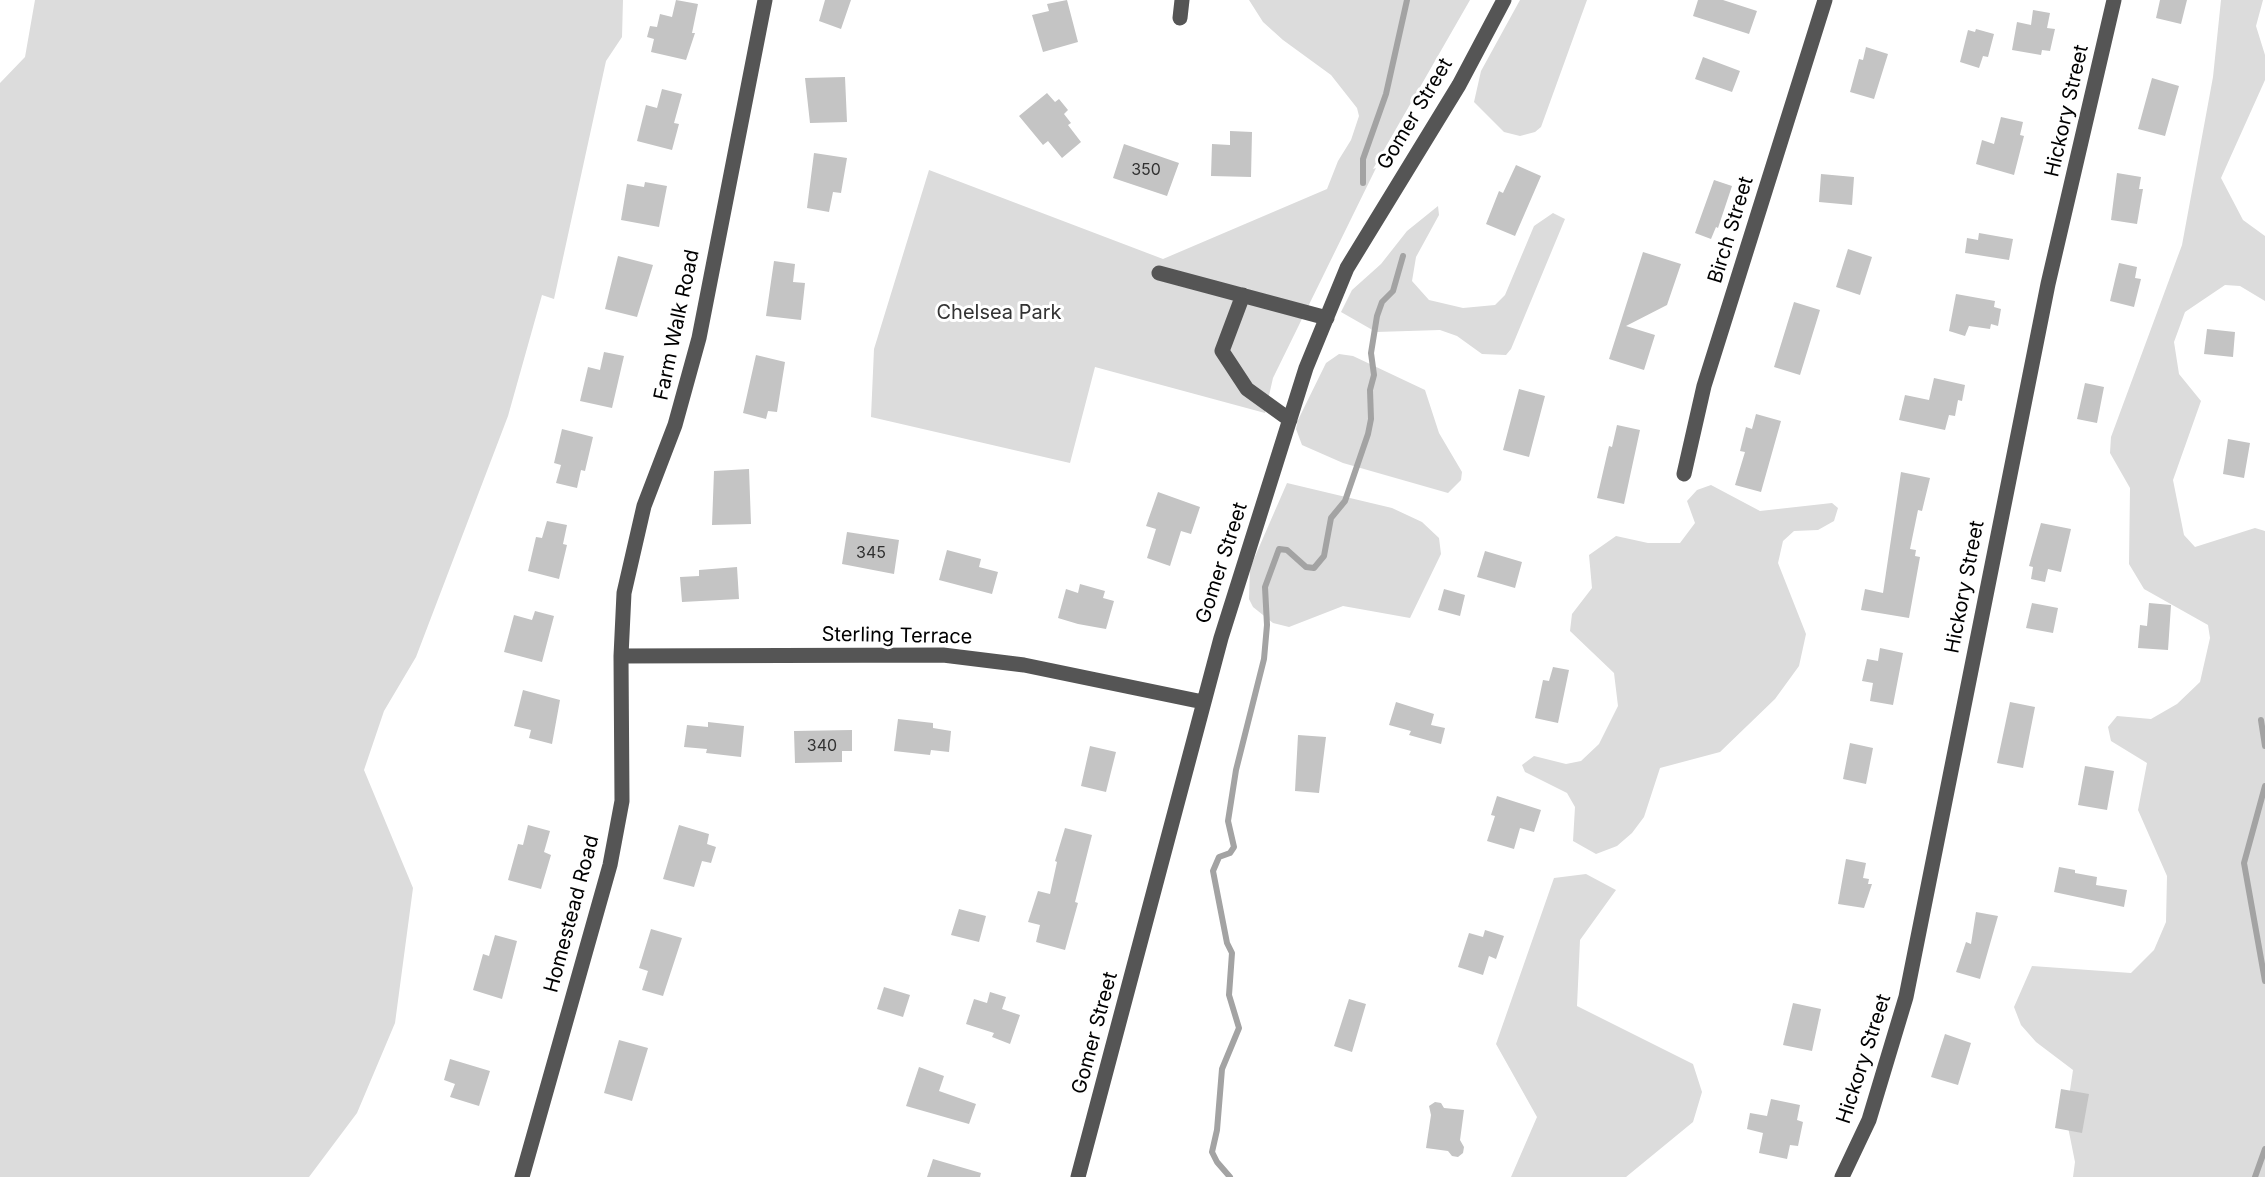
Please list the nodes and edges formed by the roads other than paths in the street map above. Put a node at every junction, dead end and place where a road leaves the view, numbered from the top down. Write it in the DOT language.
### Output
graph roads {
  1 [pos="765,0"];
  2 [pos="1182,0"];
  3 [pos="1504,0"];
  4 [pos="1825,0"];
  5 [pos="2114,0"];
  6 [pos="1180,18"];
  7 [pos="1159,273"];
  8 [pos="1243,295"];
  9 [pos="1327,318"];
  10 [pos="1290,420"];
  11 [pos="1684,474"];
  12 [pos="621,656"];
  13 [pos="1203,702"];
  14 [pos="522,1177"];
  15 [pos="1078,1177"];
  16 [pos="1842,1177"];
  1 -- 12 [label="street, Farm Walk Road"];
  2 -- 6 [label="street"];
  3 -- 9 [label="street, Gomer Street"];
  4 -- 11 [label="street, Birch Street"];
  5 -- 16 [label="street, Hickory Street"];
  7 -- 8 [label="street"];
  8 -- 9 [label="street"];
  8 -- 10 [label="street"];
  9 -- 10 [label="street, Gomer Street"];
  10 -- 13 [label="street, Gomer Street"];
  12 -- 13 [label="street, Sterling Terrace"];
  12 -- 14 [label="street, Homestead Road"];
  13 -- 15 [label="street, Gomer Street"];
}
